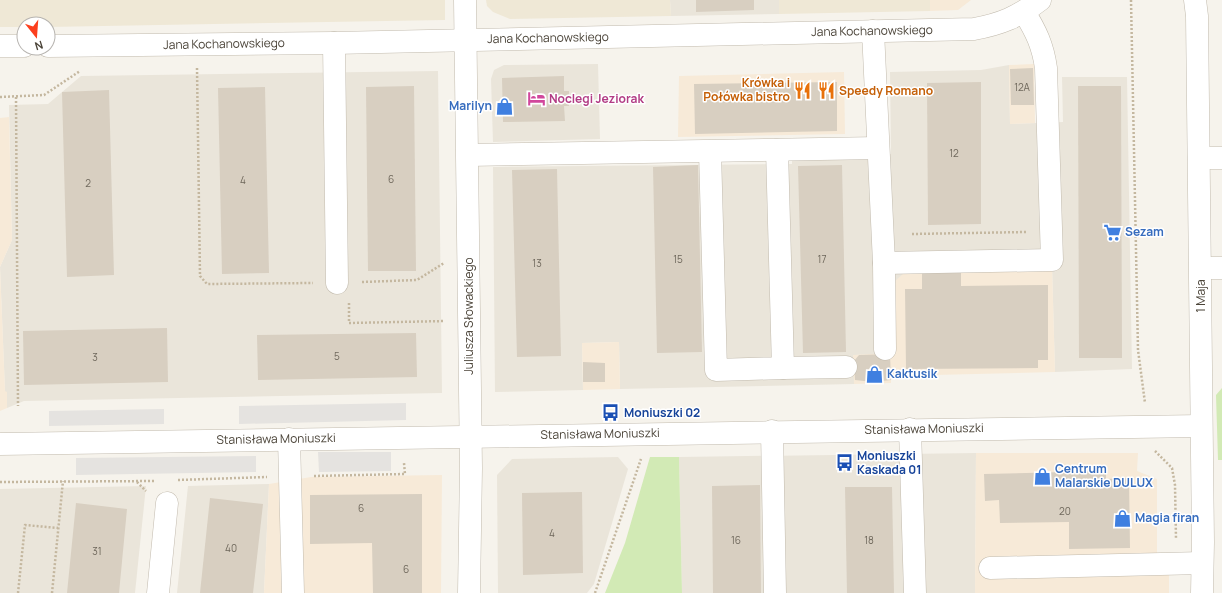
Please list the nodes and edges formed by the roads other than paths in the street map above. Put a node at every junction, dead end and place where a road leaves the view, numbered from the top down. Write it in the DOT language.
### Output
graph roads {
  1 [pos="465,0"];
  2 [pos="1195,0"];
  3 [pos="1032,6"];
  4 [pos="873,32"];
  5 [pos="465,40"];
  6 [pos="334,43"];
  7 [pos="0,46"];
  8 [pos="16,46"];
  9 [pos="56,46"];
  10 [pos="878,148"];
  11 [pos="777,150"];
  12 [pos="710,152"];
  13 [pos="468,155"];
  14 [pos="1199,158"];
  15 [pos="1222,158"];
  16 [pos="884,263"];
  17 [pos="1211,268"];
  18 [pos="342,283"];
  19 [pos="885,349"];
  20 [pos="846,367"];
  21 [pos="783,368"];
  22 [pos="1201,426"];
  23 [pos="910,429"];
  24 [pos="772,431"];
  25 [pos="471,435"];
  26 [pos="289,439"];
  27 [pos="0,444"];
  28 [pos="167,503"];
  29 [pos="1213,541"];
  30 [pos="1202,563"];
  31 [pos="990,568"];
  32 [pos="158,593"];
  33 [pos="293,593"];
  34 [pos="469,593"];
  35 [pos="775,593"];
  36 [pos="915,593"];
  37 [pos="1202,593"];
  1 -- 5 [label="street, Juliusza Słowackiego"];
  2 -- 14 [label="street, 1 Maja"];
  3 -- 4 [label="street, Jana Kochanowskiego"];
  3 -- 16 [label="street"];
  4 -- 5 [label="street, Jana Kochanowskiego"];
  4 -- 10 [label="street"];
  5 -- 6 [label="street, Jana Kochanowskiego"];
  5 -- 13 [label="street, Juliusza Słowackiego"];
  6 -- 9 [label="street, Jana Kochanowskiego"];
  6 -- 18 [label="street"];
  7 -- 8 [label="street"];
  10 -- 11 [label="street"];
  10 -- 16 [label="street"];
  11 -- 12 [label="street"];
  11 -- 21 [label="street"];
  12 -- 13 [label="street"];
  12 -- 21 [label="street"];
  13 -- 25 [label="street, Juliusza Słowackiego"];
  14 -- 15 [label="street"];
  14 -- 17 [label="street, 1 Maja"];
  16 -- 19 [label="street"];
  17 -- 22 [label="street, 1 Maja"];
  20 -- 21 [label="street"];
  22 -- 23 [label="street, Stanisława Moniuszki"];
  22 -- 29 [label="street, 1 Maja"];
  23 -- 24 [label="street, Stanisława Moniuszki"];
  23 -- 36 [label="street"];
  24 -- 25 [label="street, Stanisława Moniuszki"];
  24 -- 35 [label="street"];
  25 -- 26 [label="street, Stanisława Moniuszki"];
  25 -- 34 [label="street, Juliusza Słowackiego"];
  26 -- 27 [label="street, Stanisława Moniuszki"];
  26 -- 33 [label="street"];
  28 -- 32 [label="street"];
  29 -- 30 [label="street, 1 Maja"];
  30 -- 31 [label="street"];
  30 -- 37 [label="street, 1 Maja"];
}
